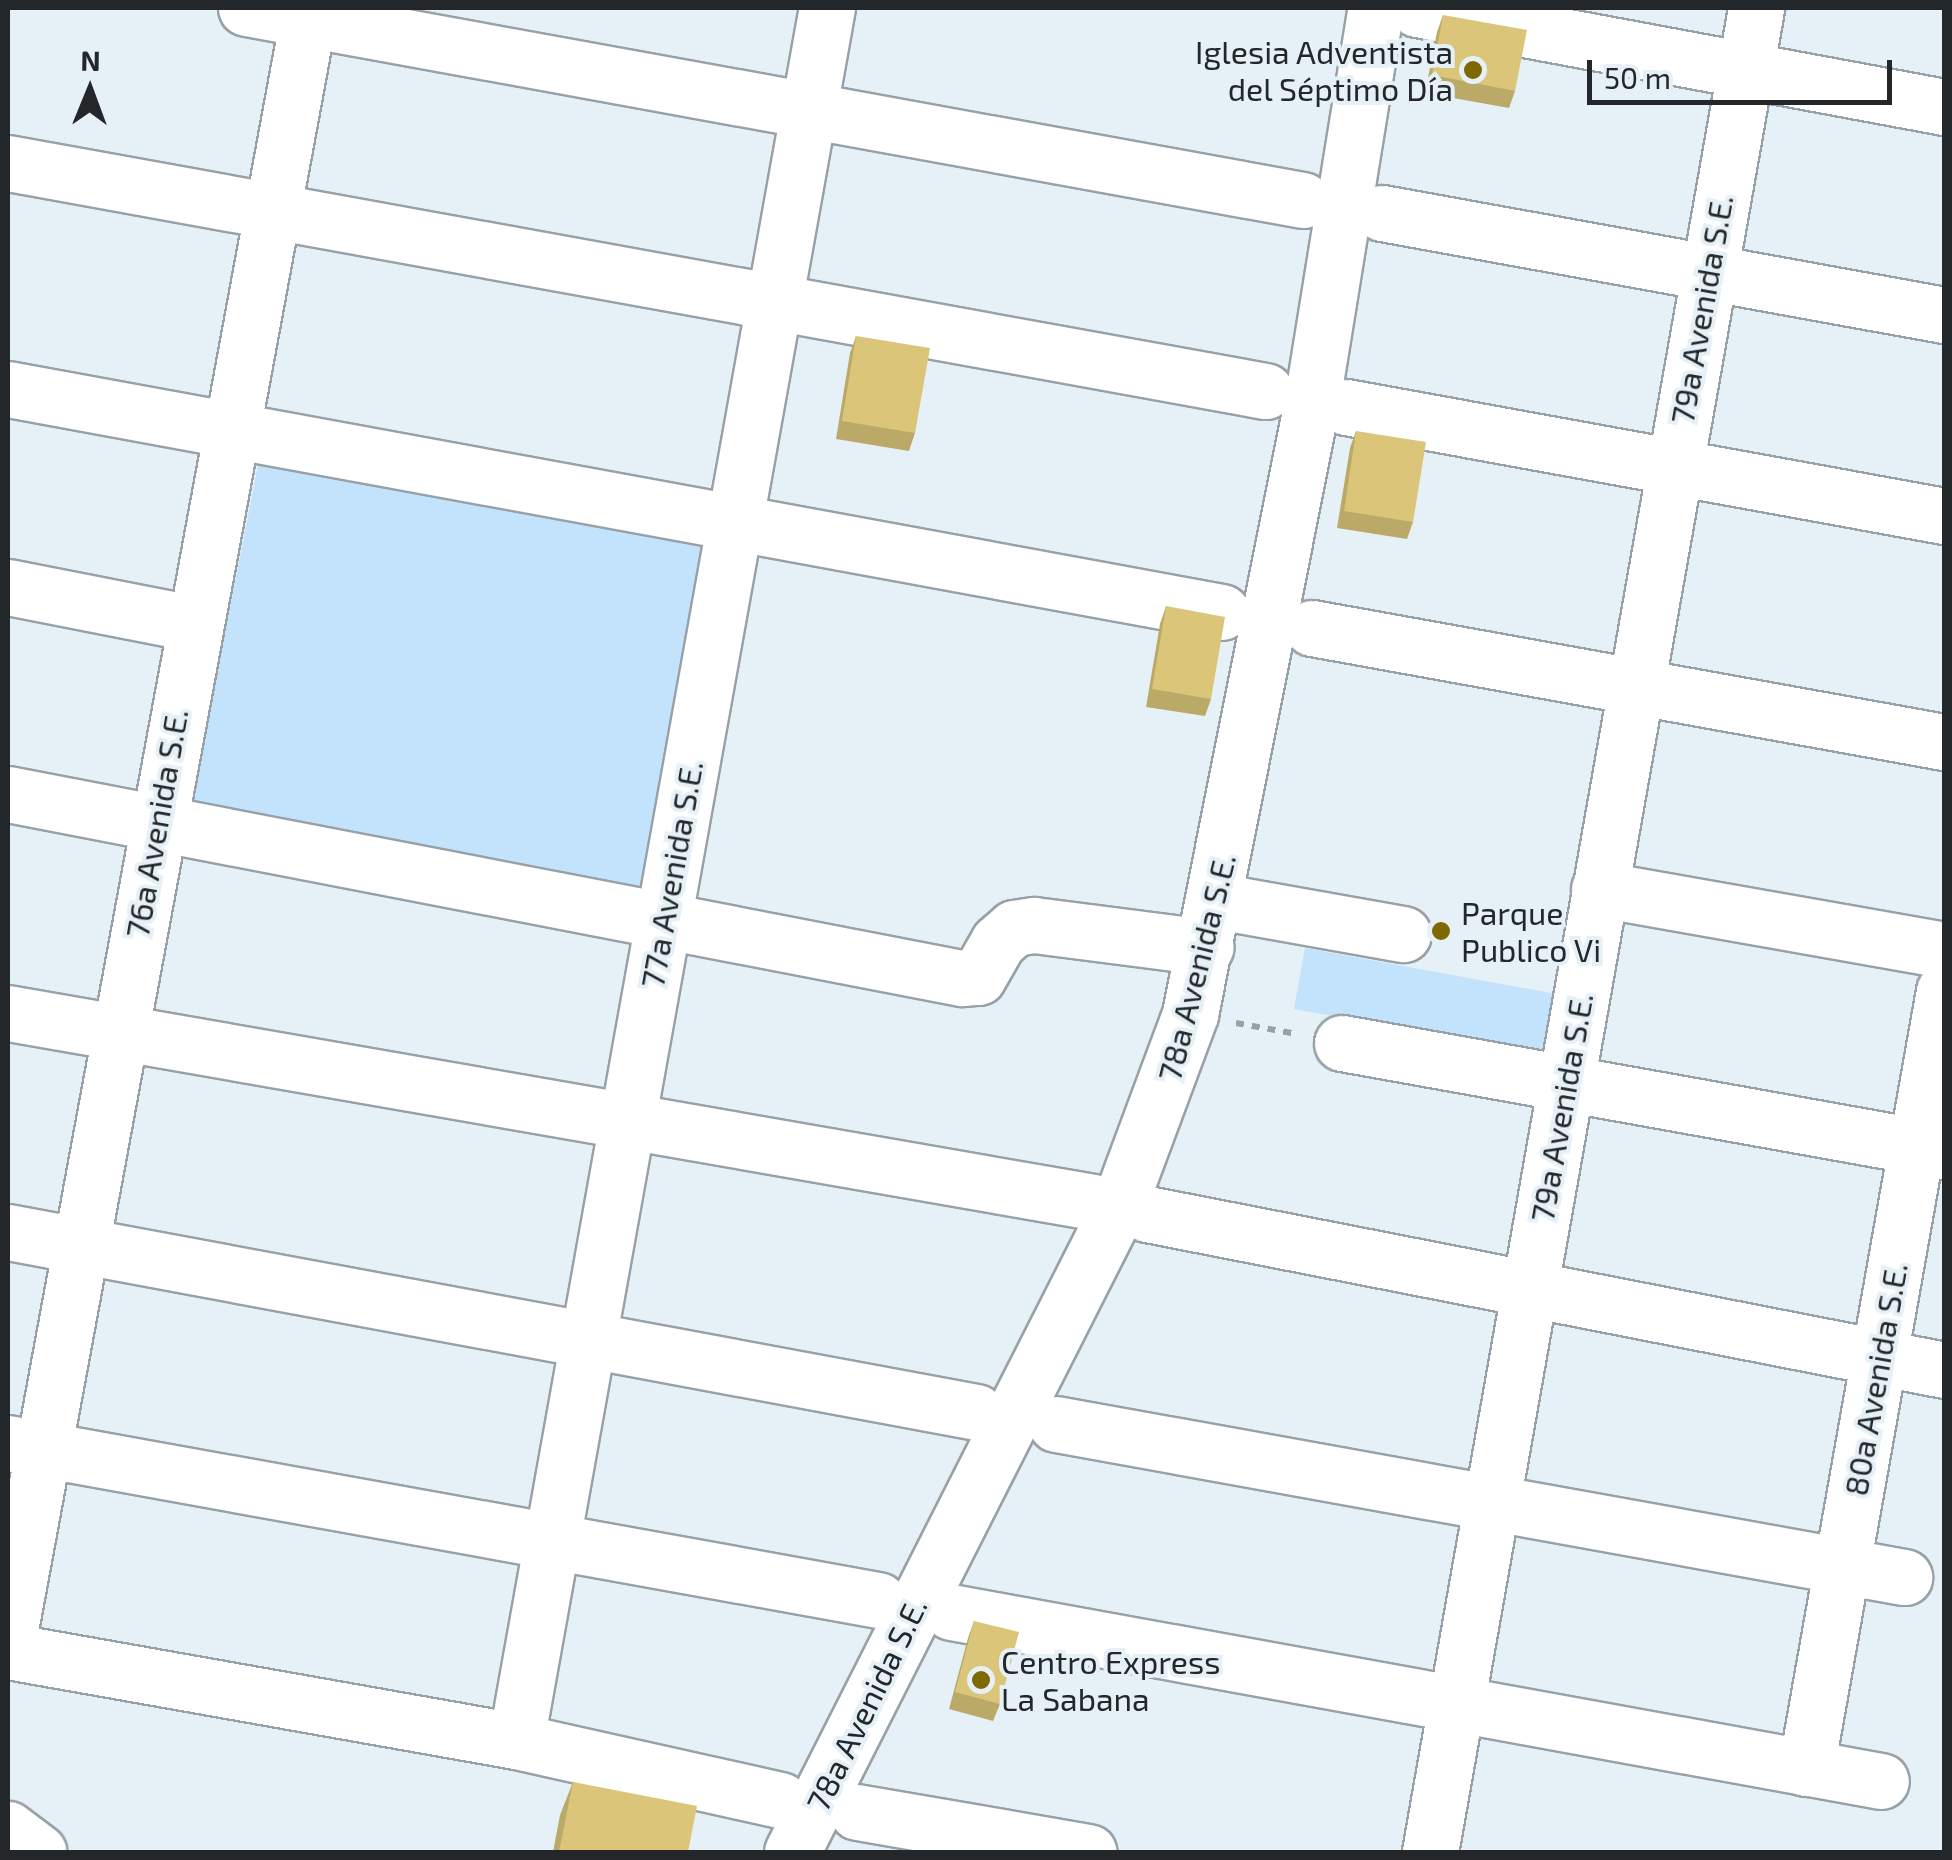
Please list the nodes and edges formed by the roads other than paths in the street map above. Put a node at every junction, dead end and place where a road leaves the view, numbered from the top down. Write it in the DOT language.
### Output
graph roads {
  1 [pos="246,8"];
  2 [pos="827,8"];
  3 [pos="1397,8"];
  4 [pos="1756,8"];
  5 [pos="310,13"];
  6 [pos="1743,70"];
  7 [pos="1944,107"];
  8 [pos="809,109"];
  9 [pos="8,163"];
  10 [pos="1302,200"];
  11 [pos="272,212"];
  12 [pos="1382,212"];
  13 [pos="1708,271"];
  14 [pos="774,302"];
  15 [pos="1944,315"];
  16 [pos="8,390"];
  17 [pos="1266,392"];
  18 [pos="1346,407"];
  19 [pos="231,430"];
  20 [pos="1674,465"];
  21 [pos="1944,516"];
  22 [pos="734,522"];
  23 [pos="8,587"];
  24 [pos="1222,612"];
  25 [pos="192,623"];
  26 [pos="1312,628"];
  27 [pos="1635,685"];
  28 [pos="1944,742"];
  29 [pos="8,794"];
  30 [pos="155,821"];
  31 [pos="1600,889"];
  32 [pos="663,921"];
  33 [pos="1211,924"];
  34 [pos="1403,934"];
  35 [pos="1944,950"];
  36 [pos="1944,992"];
  37 [pos="8,1014"];
  38 [pos="119,1033"];
  39 [pos="1342,1043"];
  40 [pos="1565,1084"];
  41 [pos="627,1121"];
  42 [pos="1931,1148"];
  43 [pos="1093,1202"];
  44 [pos="1148,1214"];
  45 [pos="8,1232"];
  46 [pos="80,1246"];
  47 [pos="1528,1291"];
  48 [pos="588,1340"];
  49 [pos="1879,1358"];
  50 [pos="1944,1370"];
  51 [pos="976,1412"];
  52 [pos="1056,1424"];
  53 [pos="25,1446"];
  54 [pos="1492,1499"];
  55 [pos="551,1541"];
  56 [pos="1842,1566"];
  57 [pos="1904,1577"];
  58 [pos="878,1600"];
  59 [pos="950,1612"];
  60 [pos="8,1640"];
  61 [pos="8,1651"];
  62 [pos="1456,1703"];
  63 [pos="516,1741"];
  64 [pos="1806,1768"];
  65 [pos="1881,1781"];
  66 [pos="781,1800"];
  67 [pos="857,1812"];
  68 [pos="8,1829"];
  69 [pos="1025,1847"];
  70 [pos="38,1852"];
  71 [pos="792,1852"];
  72 [pos="1090,1852"];
  73 [pos="1430,1852"];
  1 -- 5 [label="street"];
  2 -- 8 [label="street, 77a Avenida S.E."];
  3 -- 6 [label="street"];
  3 -- 33 [label="street, 78a Avenida S.E."];
  4 -- 6 [label="street, 79a Avenida S.E."];
  5 -- 8 [label="street"];
  5 -- 11 [label="street, 76a Avenida S.E."];
  6 -- 7 [label="street"];
  6 -- 13 [label="street, 79a Avenida S.E."];
  8 -- 10 [label="street"];
  8 -- 14 [label="street, 77a Avenida S.E."];
  9 -- 11 [label="street"];
  11 -- 14 [label="street"];
  11 -- 19 [label="street, 76a Avenida S.E."];
  12 -- 13 [label="street"];
  13 -- 15 [label="street"];
  13 -- 20 [label="street, 79a Avenida S.E."];
  14 -- 17 [label="street"];
  14 -- 22 [label="street, 77a Avenida S.E."];
  16 -- 19 [label="street"];
  18 -- 20 [label="street"];
  19 -- 22 [label="street"];
  19 -- 25 [label="street, 76a Avenida S.E."];
  20 -- 21 [label="street"];
  20 -- 27 [label="street, 79a Avenida S.E."];
  22 -- 24 [label="street"];
  22 -- 32 [label="street, 77a Avenida S.E."];
  23 -- 25 [label="street"];
  25 -- 30 [label="street, 76a Avenida S.E."];
  26 -- 27 [label="street"];
  27 -- 28 [label="street"];
  27 -- 31 [label="street, 79a Avenida S.E."];
  29 -- 30 [label="street"];
  30 -- 32 [label="street"];
  30 -- 38 [label="street, 76a Avenida S.E."];
  31 -- 35 [label="street"];
  31 -- 40 [label="street, 79a Avenida S.E."];
  32 -- 33 [label="street"];
  32 -- 41 [label="street, 77a Avenida S.E."];
  33 -- 34 [label="street"];
  33 -- 71 [label="street, 78a Avenida S.E."];
  36 -- 42 [label="street, 80a Avenida S.E."];
  37 -- 38 [label="street"];
  38 -- 41 [label="street"];
  38 -- 46 [label="street, 76a Avenida S.E."];
  39 -- 40 [label="street"];
  40 -- 42 [label="street"];
  40 -- 47 [label="street, 79a Avenida S.E."];
  41 -- 43 [label="street"];
  41 -- 48 [label="street, 77a Avenida S.E."];
  42 -- 49 [label="street, 80a Avenida S.E."];
  44 -- 47 [label="street"];
  45 -- 46 [label="street"];
  46 -- 48 [label="street"];
  46 -- 53 [label="street, 76a Avenida S.E."];
  47 -- 49 [label="street"];
  47 -- 54 [label="street, 79a Avenida S.E."];
  48 -- 51 [label="street"];
  48 -- 55 [label="street, 77a Avenida S.E."];
  49 -- 50 [label="street"];
  49 -- 56 [label="street, 80a Avenida S.E."];
  52 -- 54 [label="street"];
  53 -- 55 [label="street"];
  53 -- 60 [label="street, 76a Avenida S.E."];
  54 -- 56 [label="street"];
  54 -- 62 [label="street, 79a Avenida S.E."];
  55 -- 58 [label="street"];
  55 -- 63 [label="street, 77a Avenida S.E."];
  56 -- 57 [label="street"];
  56 -- 64 [label="street, 80a Avenida S.E."];
  59 -- 62 [label="street"];
  61 -- 63 [label="street"];
  62 -- 64 [label="street"];
  62 -- 73 [label="street, 79a Avenida S.E."];
  63 -- 66 [label="street"];
  64 -- 65 [label="street"];
  67 -- 69 [label="street"];
  68 -- 70 [label="street"];
  69 -- 72 [label="street"];
}
